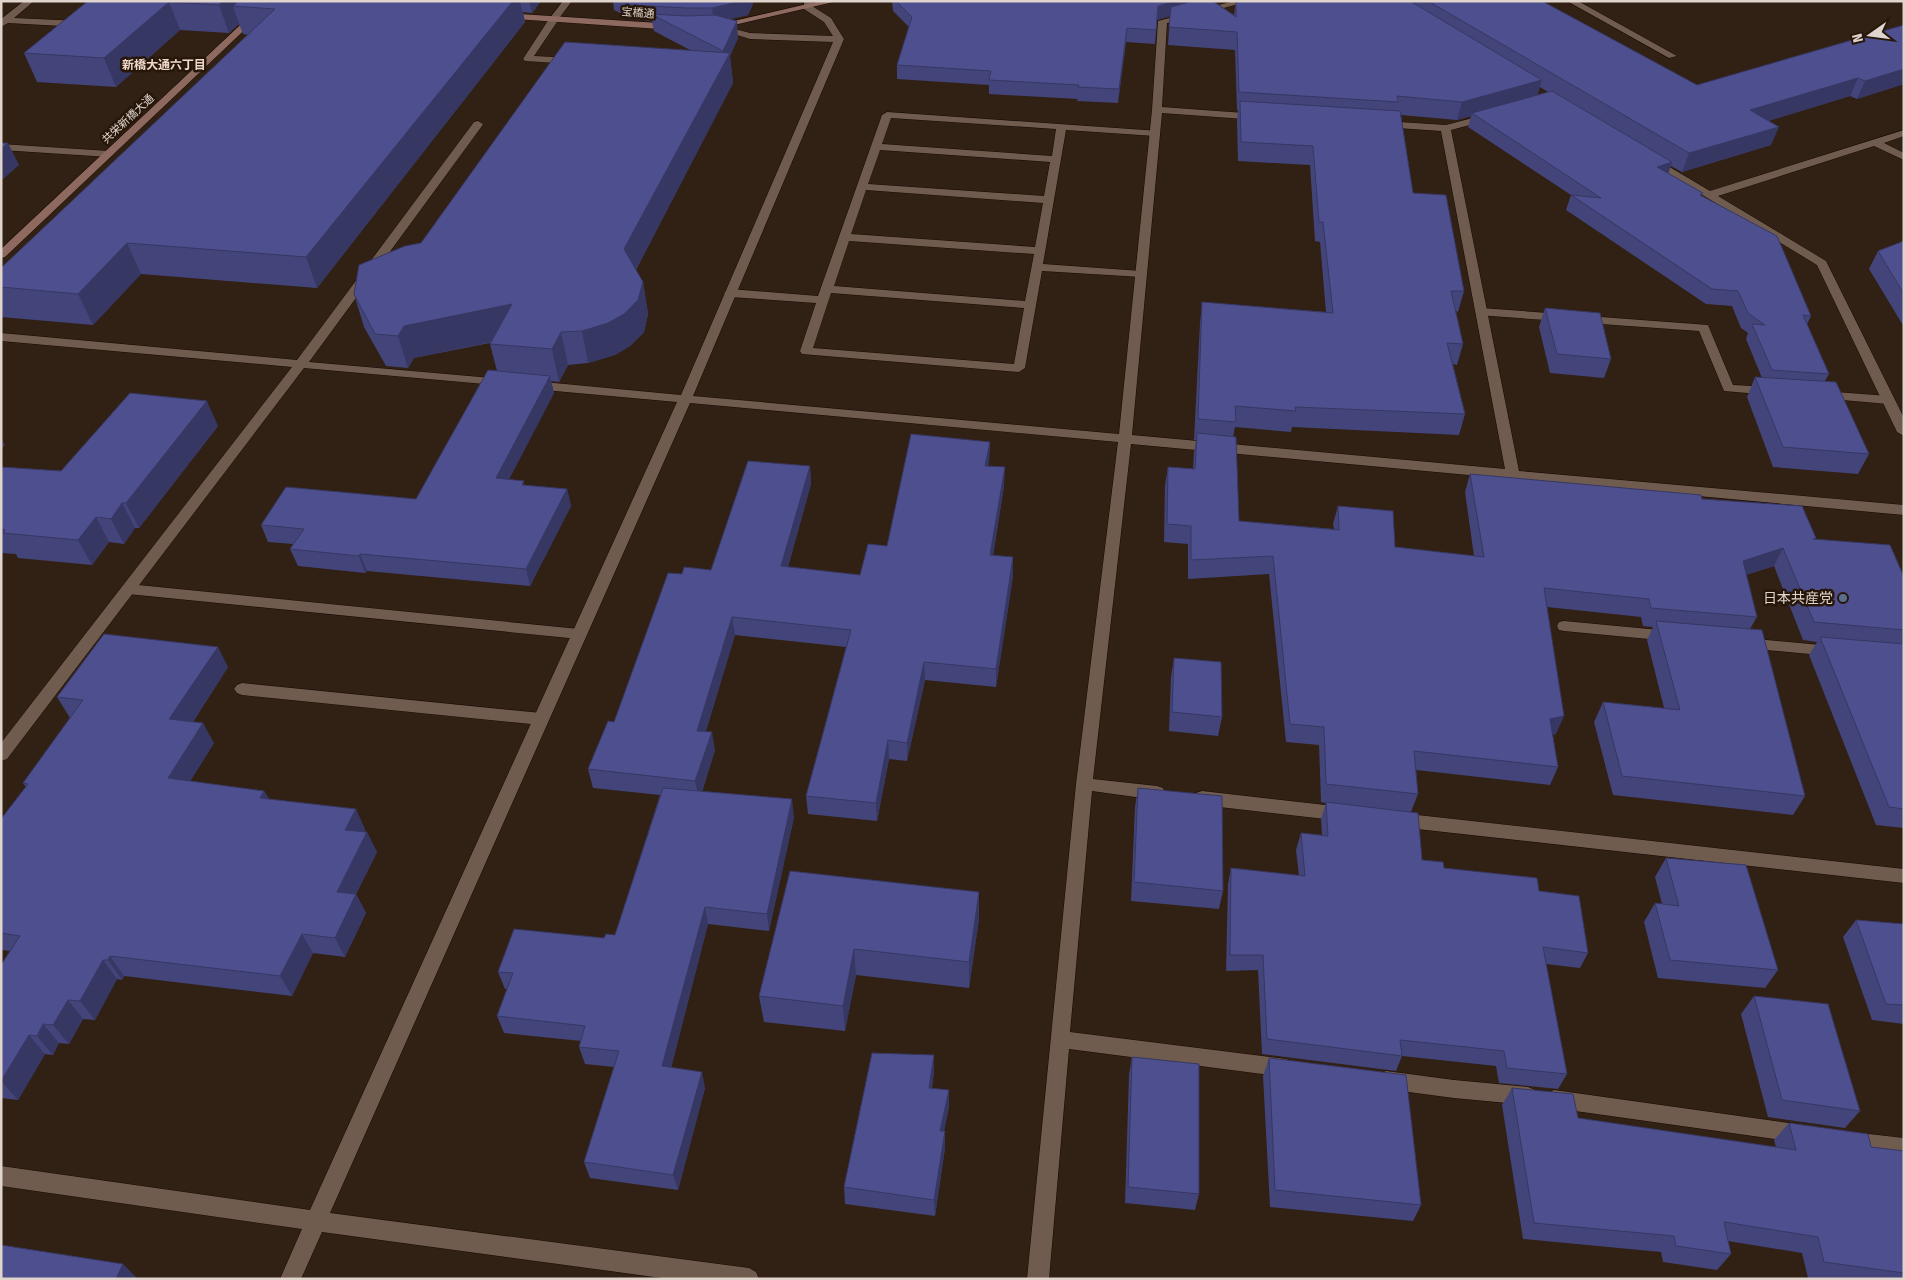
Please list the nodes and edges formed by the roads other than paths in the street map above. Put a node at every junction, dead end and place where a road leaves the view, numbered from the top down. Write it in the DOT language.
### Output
graph roads {
  1 [pos="30,1"];
  2 [pos="272,1"];
  3 [pos="568,1"];
  4 [pos="834,1"];
  5 [pos="1246,1"];
  6 [pos="1571,1"];
  7 [pos="808,4"];
  8 [pos="499,15"];
  9 [pos="554,19"];
  10 [pos="4,22"];
  11 [pos="80,24"];
  12 [pos="688,28"];
  13 [pos="839,39"];
  14 [pos="1672,56"];
  15 [pos="585,62"];
  16 [pos="1157,110"];
  17 [pos="1502,113"];
  18 [pos="1267,117"];
  19 [pos="478,124"];
  20 [pos="1376,124"];
  21 [pos="1062,126"];
  22 [pos="1446,128"];
  23 [pos="1155,133"];
  24 [pos="1904,134"];
  25 [pos="1876,143"];
  26 [pos="1,147"];
  27 [pos="876,147"];
  28 [pos="109,154"];
  29 [pos="1642,155"];
  30 [pos="1904,157"];
  31 [pos="1056,159"];
  32 [pos="862,187"];
  33 [pos="1710,195"];
  34 [pos="1049,200"];
  35 [pos="845,237"];
  36 [pos="1040,251"];
  37 [pos="1,255"];
  38 [pos="1038,266"];
  39 [pos="1141,274"];
  40 [pos="730,292"];
  41 [pos="825,295"];
  42 [pos="1030,305"];
  43 [pos="1481,312"];
  44 [pos="1,337"];
  45 [pos="301,364"];
  46 [pos="1784,392"];
  47 [pos="1813,394"];
  48 [pos="685,399"];
  49 [pos="1888,400"];
  50 [pos="1904,432"];
  51 [pos="1125,439"];
  52 [pos="1513,474"];
  53 [pos="1904,510"];
  54 [pos="128,589"];
  55 [pos="1564,626"];
  56 [pos="579,634"];
  57 [pos="1680,637"];
  58 [pos="1729,641"];
  59 [pos="1846,652"];
  60 [pos="242,689"];
  61 [pos="541,719"];
  62 [pos="1,756"];
  63 [pos="1084,784"];
  64 [pos="1361,816"];
  65 [pos="1380,818"];
  66 [pos="1904,876"];
  67 [pos="1061,1039"];
  68 [pos="1307,1070"];
  69 [pos="1366,1078"];
  70 [pos="1904,1148"];
  71 [pos="1,1176"];
  72 [pos="315,1221"];
  73 [pos="290,1279"];
  74 [pos="749,1279"];
  75 [pos="1038,1279"];
  1 -- 10 [label="street"];
  2 -- 28 [label="street, 共栄新橋大通"];
  3 -- 9 [label="street"];
  4 -- 7 [label="street"];
  5 -- 16 [label="street"];
  6 -- 14 [label="street"];
  7 -- 13 [label="street"];
  7 -- 13 [label="street"];
  8 -- 9 [label="street, 宝橋通"];
  9 -- 12 [label="street, 宝橋通"];
  9 -- 15 [label="street"];
  10 -- 11 [label="street"];
  13 -- 40 [label="street"];
  16 -- 18 [label="street"];
  16 -- 23 [label="street"];
  17 -- 22 [label="street"];
  19 -- 45 [label="street"];
  20 -- 22 [label="street"];
  21 -- 23 [label="street"];
  21 -- 27 [label="street"];
  21 -- 31 [label="street"];
  22 -- 43 [label="street"];
  23 -- 39 [label="street"];
  24 -- 25 [label="street"];
  25 -- 30 [label="street"];
  25 -- 33 [label="street"];
  26 -- 28 [label="street"];
  27 -- 31 [label="street"];
  27 -- 32 [label="street"];
  28 -- 37 [label="street, 共栄新橋大通"];
  29 -- 33 [label="street"];
  31 -- 34 [label="street"];
  32 -- 34 [label="street"];
  32 -- 35 [label="street"];
  33 -- 49 [label="street"];
  34 -- 36 [label="street"];
  35 -- 36 [label="street"];
  35 -- 41 [label="street"];
  36 -- 38 [label="street"];
  38 -- 39 [label="street"];
  38 -- 42 [label="street"];
  39 -- 51 [label="street"];
  40 -- 41 [label="street"];
  40 -- 48 [label="street"];
  41 -- 42 [label="street"];
  41 -- 42 [label="street"];
  43 -- 46 [label="street"];
  43 -- 52 [label="street"];
  44 -- 45 [label="street"];
  45 -- 48 [label="street"];
  45 -- 54 [label="street"];
  47 -- 49 [label="street"];
  48 -- 51 [label="street"];
  48 -- 56 [label="street"];
  49 -- 50 [label="street"];
  51 -- 52 [label="street"];
  51 -- 63 [label="street"];
  52 -- 53 [label="street"];
  54 -- 56 [label="street"];
  54 -- 62 [label="street"];
  55 -- 57 [label="street"];
  56 -- 61 [label="street"];
  58 -- 59 [label="street"];
  60 -- 61 [label="street"];
  61 -- 72 [label="street"];
  63 -- 64 [label="street"];
  63 -- 67 [label="street"];
  65 -- 66 [label="street"];
  67 -- 68 [label="street"];
  67 -- 75 [label="street"];
  69 -- 70 [label="street"];
  71 -- 72 [label="street"];
  72 -- 73 [label="street"];
  72 -- 74 [label="street"];
}
